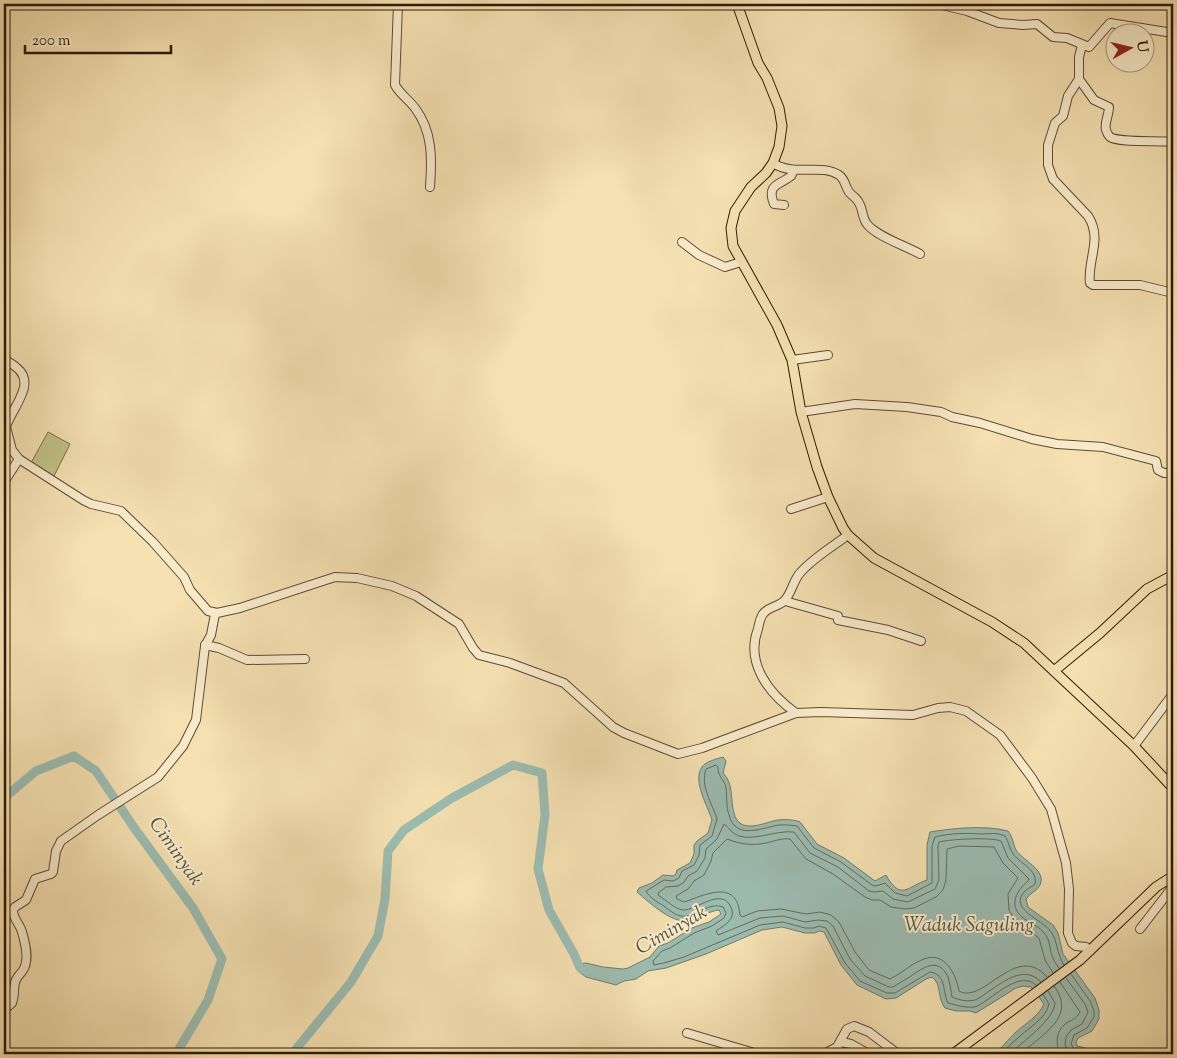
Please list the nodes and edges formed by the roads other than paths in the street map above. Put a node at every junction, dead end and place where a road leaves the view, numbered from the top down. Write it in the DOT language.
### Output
graph roads {
  1 [pos="398,4"];
  2 [pos="737,4"];
  3 [pos="938,4"];
  4 [pos="1173,33"];
  5 [pos="1082,45"];
  6 [pos="1079,79"];
  7 [pos="1173,142"];
  8 [pos="773,163"];
  9 [pos="794,170"];
  10 [pos="430,187"];
  11 [pos="784,205"];
  12 [pos="682,242"];
  13 [pos="920,254"];
  14 [pos="741,262"];
  15 [pos="1173,293"];
  16 [pos="828,355"];
  17 [pos="4,359"];
  18 [pos="792,360"];
  19 [pos="801,412"];
  20 [pos="5,427"];
  21 [pos="19,458"];
  22 [pos="1173,473"];
  23 [pos="4,482"];
  24 [pos="828,497"];
  25 [pos="791,509"];
  26 [pos="848,535"];
  27 [pos="1173,575"];
  28 [pos="785,601"];
  29 [pos="215,614"];
  30 [pos="921,641"];
  31 [pos="206,645"];
  32 [pos="305,659"];
  33 [pos="1054,671"];
  34 [pos="1173,694"];
  35 [pos="796,713"];
  36 [pos="1134,746"];
  37 [pos="1173,788"];
  38 [pos="1171,877"];
  39 [pos="1140,929"];
  40 [pos="1090,951"];
  41 [pos="4,1010"];
  42 [pos="687,1033"];
  43 [pos="840,1042"];
  44 [pos="758,1054"];
  45 [pos="824,1054"];
  46 [pos="869,1054"];
  47 [pos="898,1054"];
  48 [pos="953,1054"];
  1 -- 10 [label="street"];
  2 -- 8 [label="main road"];
  3 -- 5 [label="street"];
  4 -- 5 [label="street"];
  5 -- 6 [label="street"];
  6 -- 7 [label="street"];
  6 -- 15 [label="street"];
  8 -- 9 [label="street"];
  8 -- 14 [label="main road"];
  9 -- 11 [label="street"];
  9 -- 13 [label="street"];
  12 -- 14 [label="street"];
  14 -- 18 [label="main road"];
  16 -- 18 [label="street"];
  17 -- 20 [label="street"];
  18 -- 19 [label="main road"];
  19 -- 22 [label="street"];
  19 -- 24 [label="main road"];
  20 -- 21 [label="street"];
  21 -- 23 [label="street"];
  21 -- 29 [label="street"];
  24 -- 25 [label="street"];
  24 -- 26 [label="main road"];
  26 -- 28 [label="street"];
  26 -- 33 [label="main road"];
  27 -- 33 [label="main road"];
  28 -- 30 [label="street"];
  28 -- 35 [label="street"];
  29 -- 31 [label="street"];
  29 -- 35 [label="street"];
  31 -- 32 [label="street"];
  31 -- 41 [label="street"];
  33 -- 36 [label="main road"];
  34 -- 36 [label="street"];
  35 -- 40 [label="street"];
  36 -- 37 [label="main road"];
  38 -- 39 [label="street"];
  38 -- 40 [label="main road"];
  40 -- 48 [label="main road"];
  42 -- 44 [label="street"];
  43 -- 45 [label="street"];
  43 -- 46 [label="street"];
  43 -- 47 [label="street"];
}
